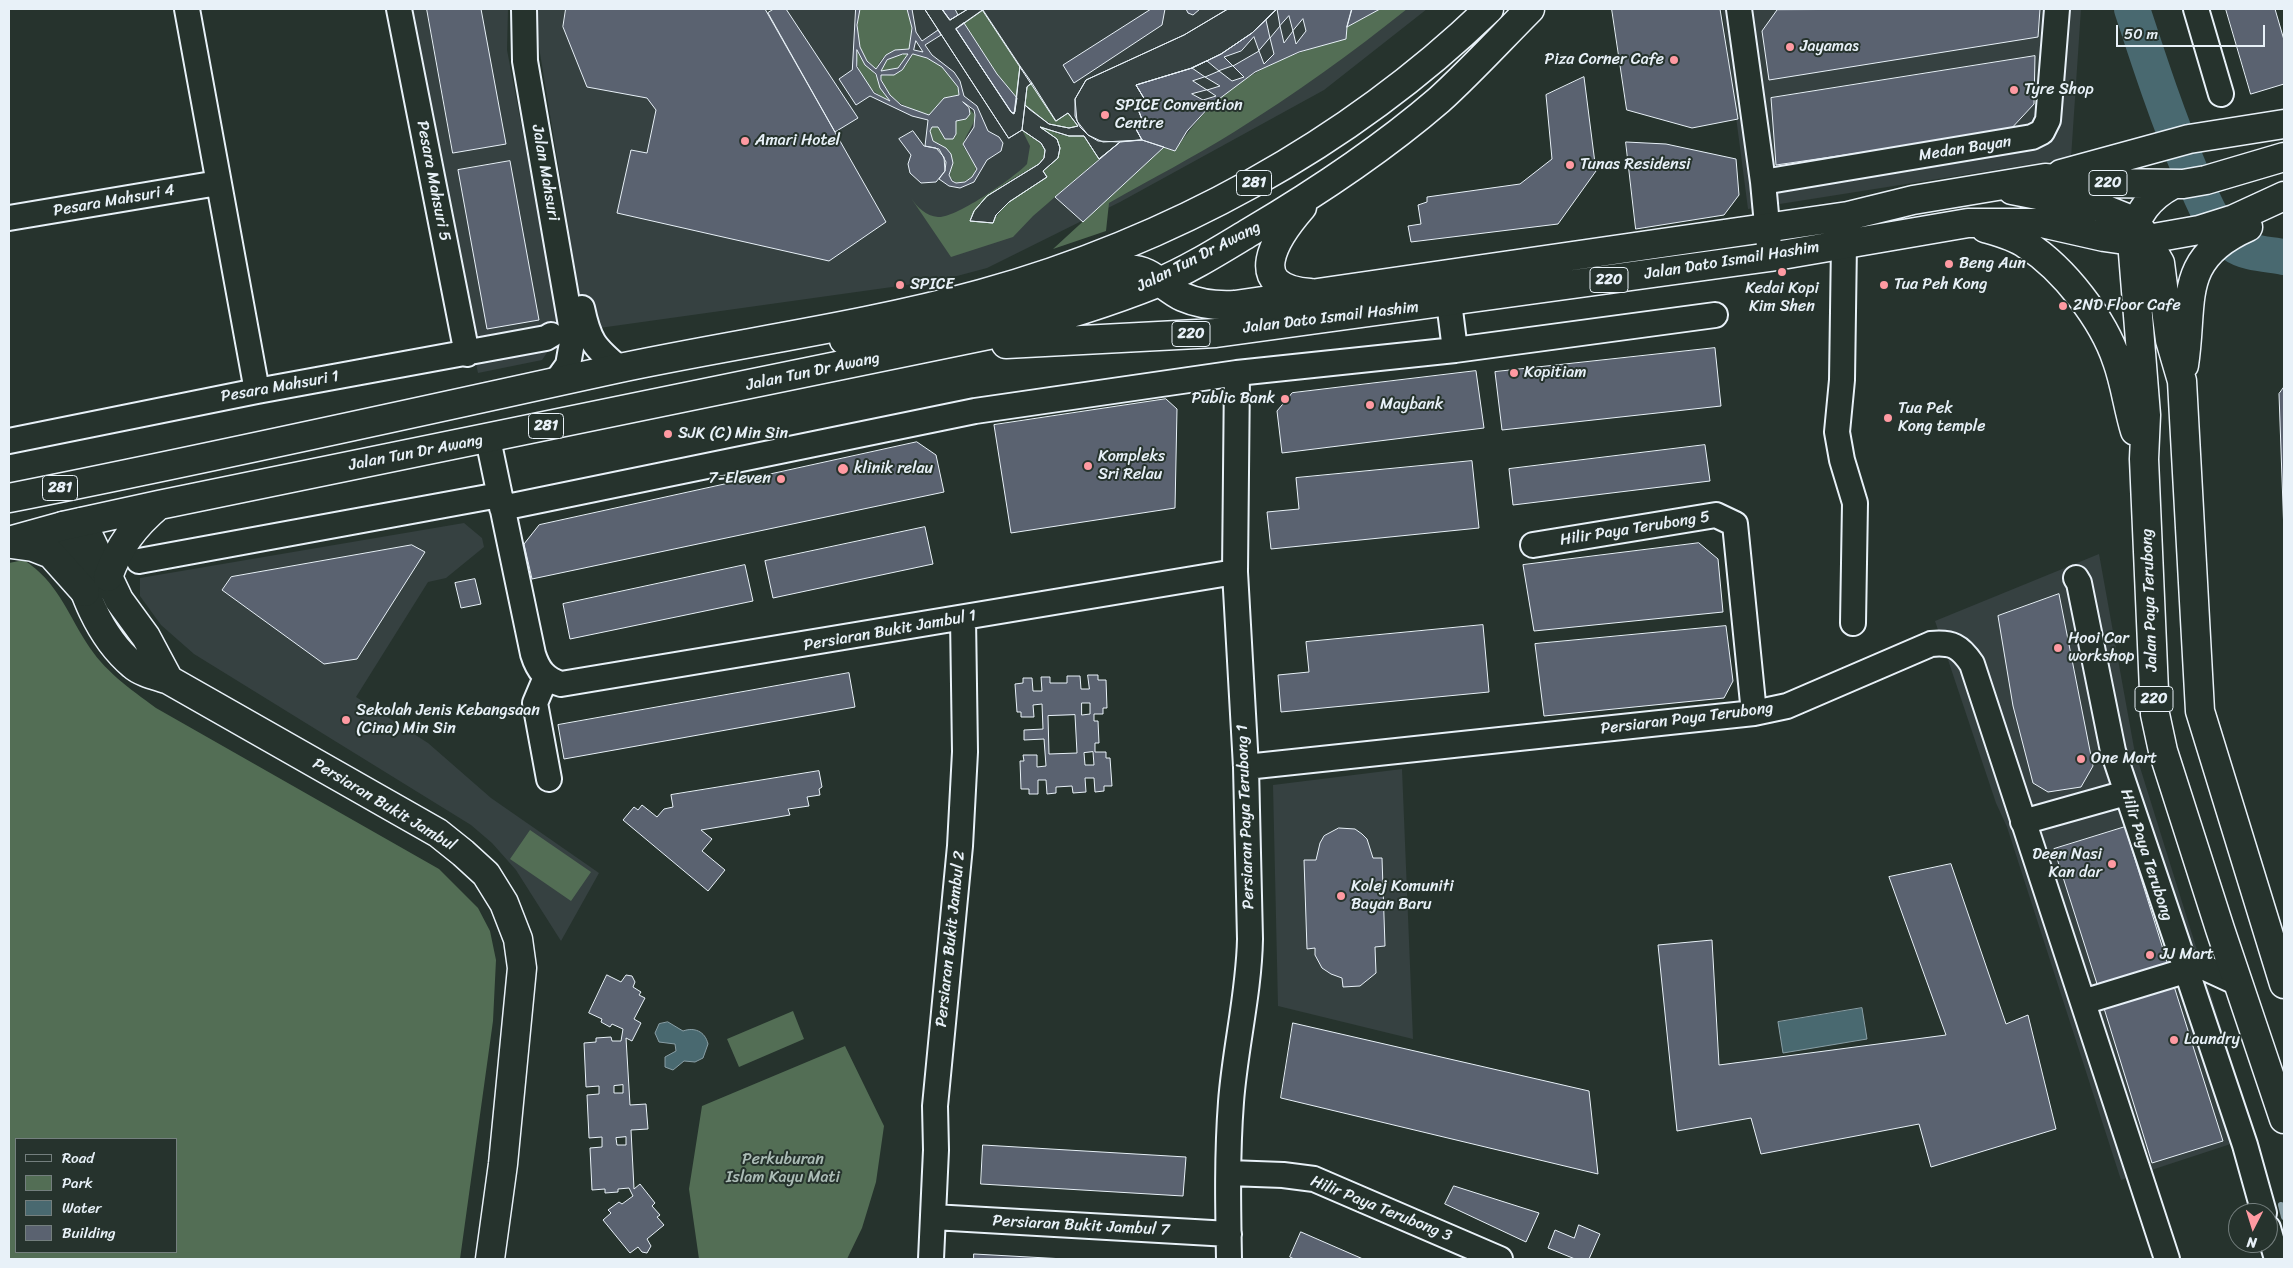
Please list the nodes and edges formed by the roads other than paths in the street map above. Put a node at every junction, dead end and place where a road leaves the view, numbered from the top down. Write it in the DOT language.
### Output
graph roads {
  1 [pos="187,9"];
  2 [pos="399,9"];
  3 [pos="524,9"];
  4 [pos="537,9"];
  5 [pos="1489,9"];
  6 [pos="1530,9"];
  7 [pos="1739,9"];
  8 [pos="2057,9"];
  9 [pos="2196,9"];
  10 [pos="2221,94"];
  11 [pos="2284,124"];
  12 [pos="2284,158"];
  13 [pos="2045,178"];
  14 [pos="1763,182"];
  15 [pos="218,183"];
  16 [pos="2187,183"];
  17 [pos="1998,186"];
  18 [pos="1313,195"];
  19 [pos="2284,196"];
  20 [pos="2284,210"];
  21 [pos="1848,216"];
  22 [pos="9,218"];
  23 [pos="1968,223"];
  24 [pos="2238,225"];
  25 [pos="1768,227"];
  26 [pos="2138,235"];
  27 [pos="2208,237"];
  28 [pos="1844,243"];
  29 [pos="1770,256"];
  30 [pos="1159,282"];
  31 [pos="1323,293"];
  32 [pos="1449,302"];
  33 [pos="1714,315"];
  34 [pos="570,335"];
  35 [pos="738,345"];
  36 [pos="932,346"];
  37 [pos="1455,350"];
  38 [pos="467,354"];
  39 [pos="619,368"];
  40 [pos="1237,374"];
  41 [pos="2182,381"];
  42 [pos="555,383"];
  43 [pos="257,391"];
  44 [pos="488,439"];
  45 [pos="9,441"];
  46 [pos="2144,459"];
  47 [pos="105,479"];
  48 [pos="12,497"];
  49 [pos="501,501"];
  50 [pos="159,505"];
  51 [pos="71,517"];
  52 [pos="9,543"];
  53 [pos="1533,545"];
  54 [pos="139,561"];
  55 [pos="1234,572"];
  56 [pos="108,577"];
  57 [pos="2076,578"];
  58 [pos="85,592"];
  59 [pos="963,618"];
  60 [pos="1853,623"];
  61 [pos="546,677"];
  62 [pos="169,680"];
  63 [pos="1754,713"];
  64 [pos="1246,767"];
  65 [pos="549,779"];
  66 [pos="2126,793"];
  67 [pos="2023,822"];
  68 [pos="2220,930"];
  69 [pos="2193,968"];
  70 [pos="2238,983"];
  71 [pos="2284,984"];
  72 [pos="2083,1002"];
  73 [pos="2284,1119"];
  74 [pos="1229,1173"];
  75 [pos="2261,1203"];
  76 [pos="933,1217"];
  77 [pos="1229,1234"];
  78 [pos="490,1259"];
  79 [pos="931,1259"];
  80 [pos="1229,1259"];
  81 [pos="1500,1259"];
  82 [pos="2167,1259"];
  1 -- 15 [label="street"];
  2 -- 38 [label="street, Pesara Mahsuri 5"];
  3 -- 34 [label="street, Jalan Mahsuri"];
  4 -- 34 [label="street, Jalan Mahsuri"];
  5 -- 35 [label="main road, 281"];
  6 -- 18 [label="main road, Jalan Tun Dr Awang / 281"];
  7 -- 14 [label="street"];
  8 -- 14 [label="street, Medan Bayan"];
  9 -- 10 [label="street"];
  11 -- 13 [label="main road"];
  12 -- 16 [label="main road, Jalan Dato Ismail Hashim / 220"];
  13 -- 16 [label="main road, Jalan Dato Ismail Hashim / 220"];
  13 -- 17 [label="main road, Jalan Dato Ismail Hashim / 220"];
  14 -- 25 [label="street"];
  15 -- 22 [label="street, Pesara Mahsuri 4"];
  15 -- 43 [label="street"];
  16 -- 26 [label="main road"];
  17 -- 21 [label="main road, Jalan Dato Ismail Hashim / 220"];
  17 -- 26 [label="main road"];
  18 -- 30 [label="main road, Jalan Tun Dr Awang / 281"];
  18 -- 31 [label="main road"];
  19 -- 24 [label="main road, Jalan Dato Ismail Hashim / 220"];
  20 -- 24 [label="main road"];
  21 -- 25 [label="main road, Jalan Dato Ismail Hashim / 220"];
  21 -- 28 [label="street"];
  23 -- 26 [label="main road, Jalan Dato Ismail Hashim / 220"];
  23 -- 28 [label="main road, Jalan Dato Ismail Hashim / 220"];
  23 -- 46 [label="main road"];
  24 -- 27 [label="main road, Jalan Dato Ismail Hashim / 220"];
  25 -- 29 [label="street"];
  25 -- 31 [label="main road, Jalan Dato Ismail Hashim / 220"];
  26 -- 27 [label="main road, Jalan Dato Ismail Hashim / 220"];
  26 -- 41 [label="main road"];
  26 -- 46 [label="main road, Jalan Paya Terubong / 220"];
  27 -- 41 [label="main road"];
  28 -- 29 [label="main road, Jalan Dato Ismail Hashim / 220"];
  28 -- 60 [label="street"];
  29 -- 32 [label="main road, Jalan Dato Ismail Hashim / 220"];
  30 -- 31 [label="main road, Jalan Dato Ismail Hashim / 220"];
  30 -- 35 [label="main road, Jalan Dato Ismail Hashim"];
  30 -- 36 [label="main road, Jalan Tun Dr Awang / 281"];
  32 -- 36 [label="main road, Jalan Dato Ismail Hashim / 220"];
  32 -- 37 [label="street"];
  33 -- 37 [label="street"];
  34 -- 38 [label="street, Pesara Mahsuri 1"];
  34 -- 39 [label="street"];
  34 -- 42 [label="street"];
  35 -- 39 [label="main road, 281"];
  36 -- 44 [label="main road, Jalan Tun Dr Awang / 281"];
  37 -- 40 [label="street"];
  38 -- 43 [label="street, Pesara Mahsuri 1"];
  39 -- 42 [label="main road, 281"];
  40 -- 49 [label="street"];
  40 -- 55 [label="street, Persiaran Paya Terubong 1"];
  41 -- 71 [label="main road"];
  42 -- 47 [label="main road, 281"];
  43 -- 45 [label="street, Pesara Mahsuri 1"];
  44 -- 49 [label="street"];
  44 -- 50 [label="main road, Jalan Tun Dr Awang / 281"];
  46 -- 68 [label="main road, Jalan Paya Terubong / 220"];
  47 -- 48 [label="main road, 281"];
  47 -- 51 [label="main road"];
  48 -- 51 [label="main road"];
  49 -- 54 [label="street"];
  49 -- 61 [label="street"];
  50 -- 51 [label="main road, Jalan Tun Dr Awang / 281"];
  50 -- 56 [label="main road"];
  51 -- 52 [label="main road, Jalan Tun Dr Awang / 281"];
  51 -- 56 [label="main road"];
  51 -- 58 [label="main road, Persiaran Bukit Jambul"];
  52 -- 58 [label="main road"];
  53 -- 63 [label="street, Hilir Paya Terubong 5"];
  55 -- 59 [label="street, Persiaran Bukit Jambul 1"];
  55 -- 64 [label="street, Persiaran Paya Terubong 1"];
  56 -- 62 [label="main road"];
  57 -- 66 [label="street, Hilir Paya Terubong"];
  58 -- 62 [label="main road, Persiaran Bukit Jambul"];
  59 -- 61 [label="street, Persiaran Bukit Jambul 1"];
  59 -- 76 [label="street, Persiaran Bukit Jambul 2"];
  61 -- 65 [label="street"];
  62 -- 78 [label="main road, Persiaran Bukit Jambul"];
  63 -- 64 [label="street, Persiaran Paya Terubong"];
  63 -- 67 [label="street, Persiaran Paya Terubong"];
  64 -- 74 [label="street, Persiaran Paya Terubong 1"];
  66 -- 67 [label="street"];
  66 -- 69 [label="street, Hilir Paya Terubong"];
  67 -- 72 [label="street, Persiaran Paya Terubong"];
  68 -- 69 [label="street"];
  68 -- 70 [label="main road, Jalan Paya Terubong / 220"];
  69 -- 70 [label="street"];
  69 -- 72 [label="street"];
  69 -- 75 [label="street, Hilir Paya Terubong"];
  70 -- 73 [label="main road, Jalan Paya Terubong / 220"];
  72 -- 82 [label="street, Persiaran Paya Terubong"];
  74 -- 77 [label="street, Persiaran Paya Terubong 1"];
  74 -- 81 [label="street, Hilir Paya Terubong 3"];
  76 -- 77 [label="street, Persiaran Bukit Jambul 7"];
  76 -- 79 [label="street, Persiaran Bukit Jambul 2"];
  77 -- 80 [label="street, Persiaran Paya Terubong 1"];
}
